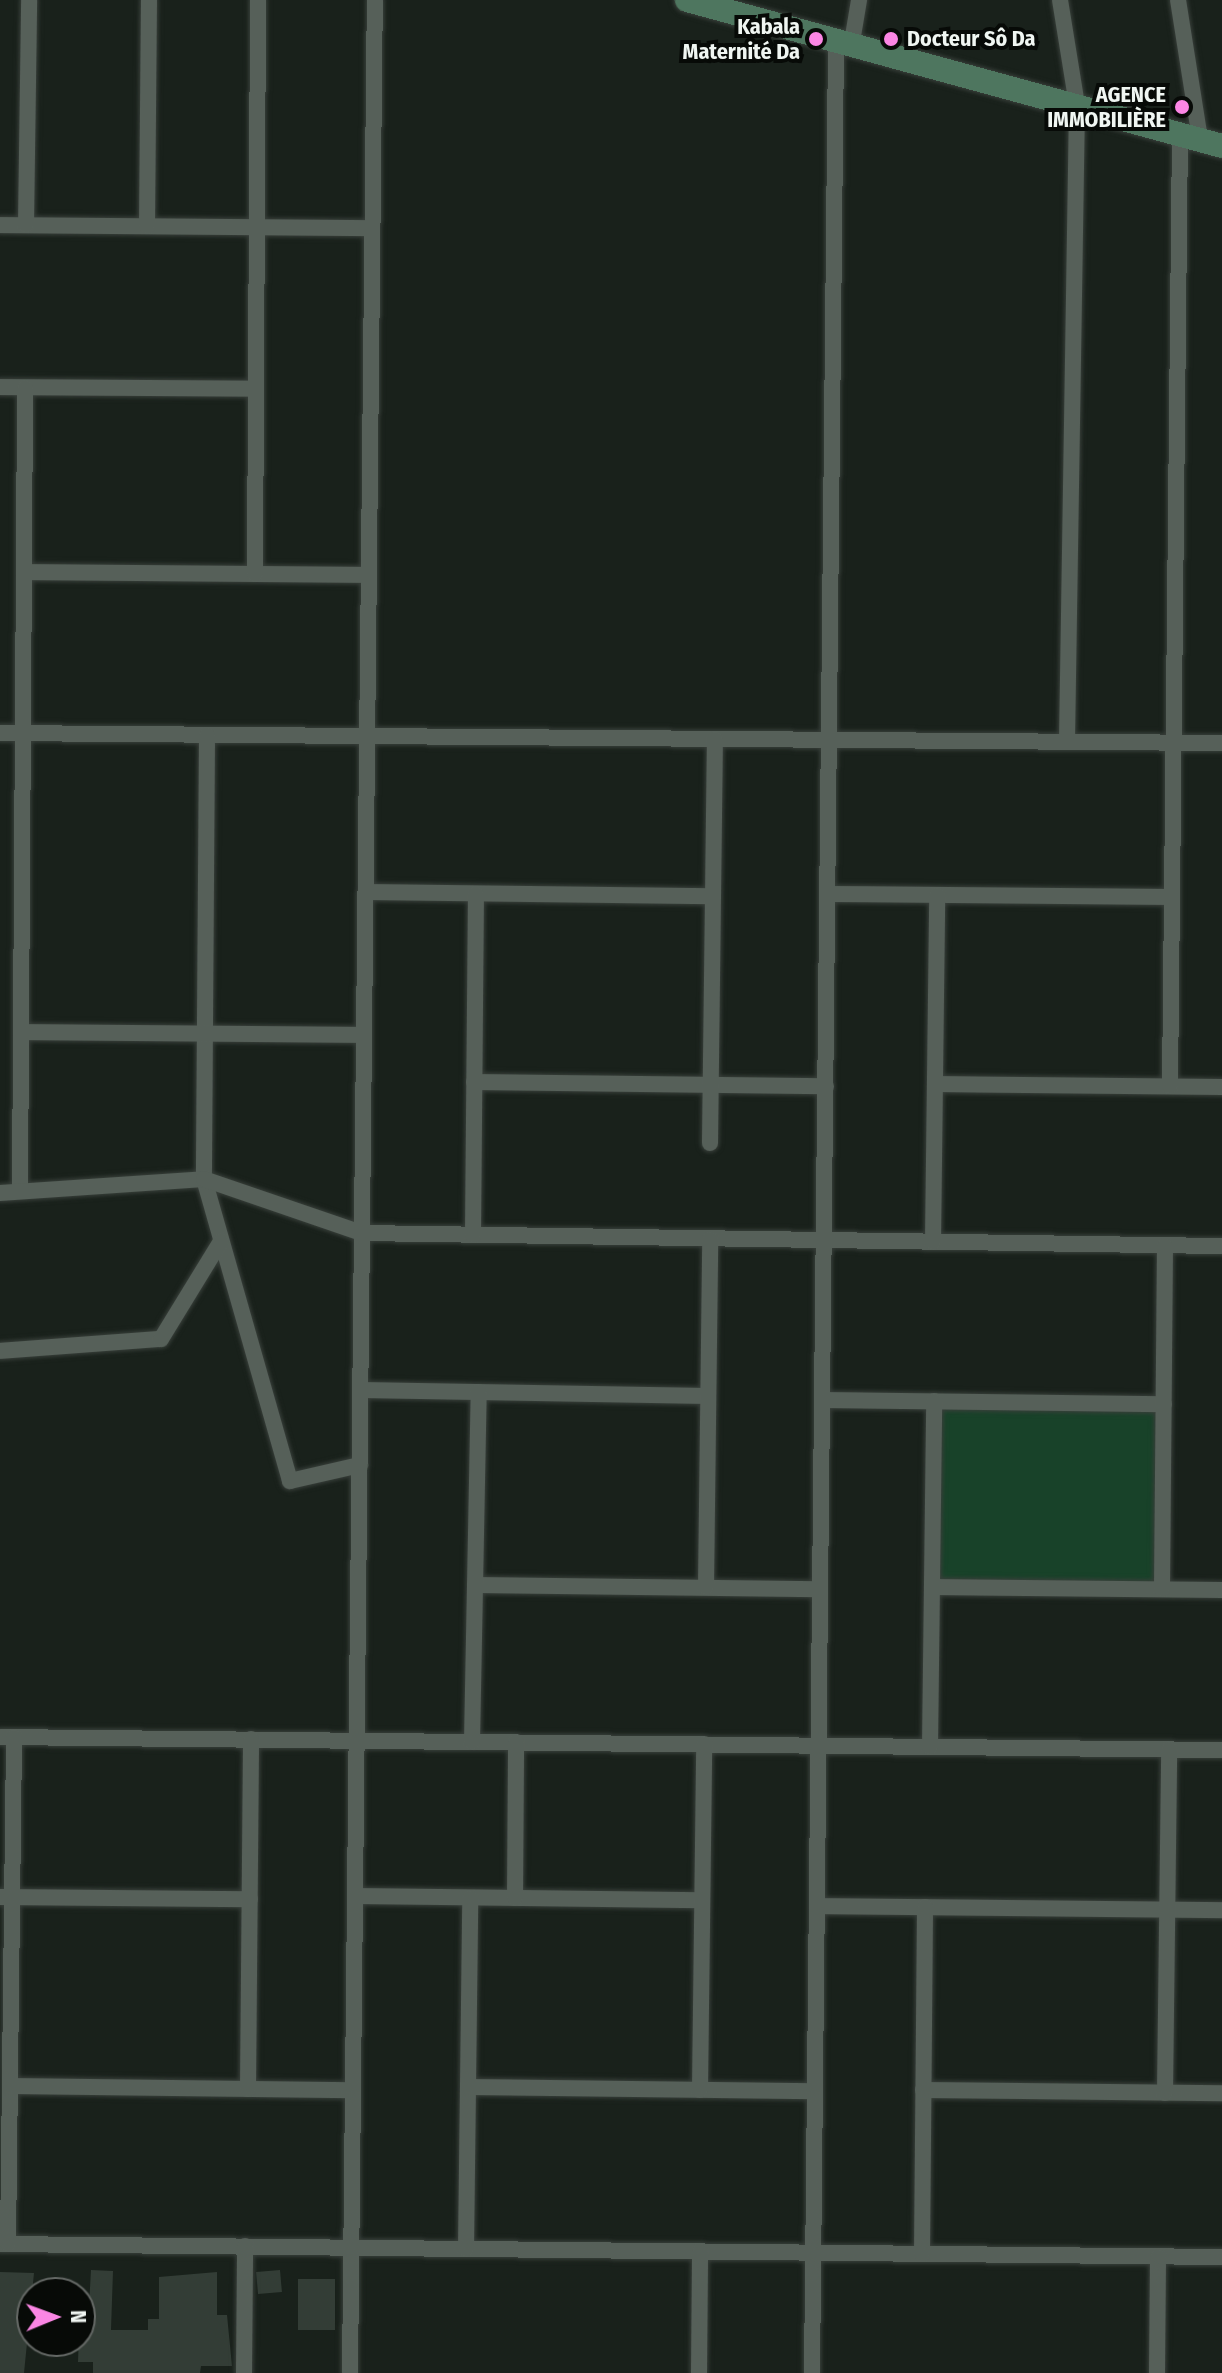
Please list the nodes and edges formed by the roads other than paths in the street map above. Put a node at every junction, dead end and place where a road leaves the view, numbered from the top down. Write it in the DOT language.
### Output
graph roads {
  1 [pos="29,0"];
  2 [pos="149,0"];
  3 [pos="258,0"];
  4 [pos="375,0"];
  5 [pos="687,0"];
  6 [pos="859,0"];
  7 [pos="1060,0"];
  8 [pos="1178,0"];
  9 [pos="844,41"];
  10 [pos="1077,105"];
  11 [pos="1200,139"];
  12 [pos="0,225"];
  13 [pos="26,225"];
  14 [pos="147,226"];
  15 [pos="257,227"];
  16 [pos="372,228"];
  17 [pos="0,387"];
  18 [pos="25,388"];
  19 [pos="256,389"];
  20 [pos="24,572"];
  21 [pos="255,574"];
  22 [pos="369,575"];
  23 [pos="0,733"];
  24 [pos="23,733"];
  25 [pos="207,735"];
  26 [pos="367,736"];
  27 [pos="715,739"];
  28 [pos="829,740"];
  29 [pos="1067,742"];
  30 [pos="1173,743"];
  31 [pos="1222,743"];
  32 [pos="366,892"];
  33 [pos="476,894"];
  34 [pos="828,894"];
  35 [pos="937,895"];
  36 [pos="713,896"];
  37 [pos="1172,897"];
  38 [pos="21,1032"];
  39 [pos="205,1033"];
  40 [pos="364,1035"];
  41 [pos="474,1082"];
  42 [pos="935,1084"];
  43 [pos="711,1085"];
  44 [pos="826,1086"];
  45 [pos="1170,1086"];
  46 [pos="1222,1087"];
  47 [pos="710,1143"];
  48 [pos="204,1179"];
  49 [pos="20,1191"];
  50 [pos="0,1193"];
  51 [pos="362,1233"];
  52 [pos="473,1235"];
  53 [pos="710,1239"];
  54 [pos="221,1241"];
  55 [pos="824,1241"];
  56 [pos="933,1242"];
  57 [pos="1165,1246"];
  58 [pos="1222,1246"];
  59 [pos="0,1351"];
  60 [pos="361,1390"];
  61 [pos="479,1392"];
  62 [pos="708,1396"];
  63 [pos="822,1400"];
  64 [pos="934,1401"];
  65 [pos="1164,1404"];
  66 [pos="360,1465"];
  67 [pos="475,1585"];
  68 [pos="706,1587"];
  69 [pos="932,1587"];
  70 [pos="820,1589"];
  71 [pos="1162,1589"];
  72 [pos="1222,1590"];
  73 [pos="7,1737"];
  74 [pos="251,1739"];
  75 [pos="357,1741"];
  76 [pos="472,1742"];
  77 [pos="516,1742"];
  78 [pos="704,1744"];
  79 [pos="819,1746"];
  80 [pos="930,1747"];
  81 [pos="1169,1749"];
  82 [pos="1222,1750"];
  83 [pos="355,1896"];
  84 [pos="6,1897"];
  85 [pos="470,1898"];
  86 [pos="515,1898"];
  87 [pos="250,1899"];
  88 [pos="702,1900"];
  89 [pos="817,1906"];
  90 [pos="925,1907"];
  91 [pos="1167,1910"];
  92 [pos="1222,1910"];
  93 [pos="10,2086"];
  94 [pos="468,2087"];
  95 [pos="248,2089"];
  96 [pos="353,2090"];
  97 [pos="700,2090"];
  98 [pos="923,2090"];
  99 [pos="815,2091"];
  100 [pos="1165,2093"];
  101 [pos="1222,2093"];
  102 [pos="4,2244"];
  103 [pos="245,2246"];
  104 [pos="352,2248"];
  105 [pos="466,2249"];
  106 [pos="700,2251"];
  107 [pos="814,2253"];
  108 [pos="922,2254"];
  109 [pos="1158,2257"];
  110 [pos="1222,2257"];
  111 [pos="244,2373"];
  112 [pos="350,2373"];
  113 [pos="699,2373"];
  114 [pos="812,2373"];
  115 [pos="1157,2373"];
  1 -- 13 [label="street"];
  2 -- 14 [label="street"];
  3 -- 15 [label="street"];
  4 -- 16 [label="street"];
  5 -- 9 [label="main road"];
  6 -- 9 [label="street"];
  7 -- 10 [label="street"];
  8 -- 11 [label="street"];
  9 -- 10 [label="main road"];
  9 -- 28 [label="street"];
  10 -- 11 [label="main road"];
  10 -- 29 [label="street"];
  11 -- 30 [label="street"];
  12 -- 13 [label="street"];
  13 -- 14 [label="street"];
  14 -- 15 [label="street"];
  15 -- 16 [label="street"];
  15 -- 19 [label="street"];
  16 -- 22 [label="street"];
  17 -- 18 [label="street"];
  18 -- 19 [label="street"];
  18 -- 20 [label="street"];
  19 -- 21 [label="street"];
  20 -- 21 [label="street"];
  20 -- 24 [label="street"];
  21 -- 22 [label="street"];
  22 -- 26 [label="street"];
  23 -- 24 [label="street"];
  24 -- 25 [label="street"];
  24 -- 38 [label="street"];
  25 -- 26 [label="street"];
  25 -- 39 [label="street"];
  26 -- 27 [label="street"];
  26 -- 32 [label="street"];
  27 -- 28 [label="street"];
  27 -- 36 [label="street"];
  28 -- 29 [label="street"];
  28 -- 34 [label="street"];
  29 -- 30 [label="street"];
  30 -- 31 [label="street"];
  30 -- 37 [label="street"];
  32 -- 33 [label="street"];
  32 -- 40 [label="street"];
  33 -- 36 [label="street"];
  33 -- 41 [label="street"];
  34 -- 35 [label="street"];
  34 -- 44 [label="street"];
  35 -- 37 [label="street"];
  35 -- 42 [label="street"];
  36 -- 43 [label="street"];
  37 -- 45 [label="street"];
  38 -- 39 [label="street"];
  38 -- 49 [label="street"];
  39 -- 40 [label="street"];
  39 -- 48 [label="street"];
  40 -- 51 [label="street"];
  41 -- 43 [label="street"];
  41 -- 52 [label="street"];
  42 -- 45 [label="street"];
  42 -- 56 [label="street"];
  43 -- 44 [label="street"];
  43 -- 47 [label="street"];
  44 -- 55 [label="street"];
  45 -- 46 [label="street"];
  48 -- 49 [label="street"];
  48 -- 51 [label="street"];
  48 -- 54 [label="street"];
  49 -- 50 [label="street"];
  51 -- 52 [label="street"];
  51 -- 60 [label="street"];
  52 -- 53 [label="street"];
  53 -- 55 [label="street"];
  53 -- 62 [label="street"];
  54 -- 59 [label="street"];
  54 -- 66 [label="street"];
  55 -- 56 [label="street"];
  55 -- 63 [label="street"];
  56 -- 57 [label="street"];
  57 -- 58 [label="street"];
  57 -- 65 [label="street"];
  60 -- 61 [label="street"];
  60 -- 66 [label="street"];
  61 -- 62 [label="street"];
  61 -- 67 [label="street"];
  62 -- 68 [label="street"];
  63 -- 64 [label="street"];
  63 -- 70 [label="street"];
  64 -- 65 [label="street"];
  64 -- 69 [label="street"];
  65 -- 71 [label="street"];
  66 -- 75 [label="street"];
  67 -- 68 [label="street"];
  67 -- 76 [label="street"];
  68 -- 70 [label="street"];
  69 -- 71 [label="street"];
  69 -- 80 [label="street"];
  70 -- 79 [label="street"];
  71 -- 72 [label="street"];
  73 -- 74 [label="street"];
  73 -- 84 [label="street"];
  74 -- 75 [label="street"];
  74 -- 87 [label="street"];
  75 -- 76 [label="street"];
  75 -- 83 [label="street"];
  76 -- 77 [label="street"];
  77 -- 78 [label="street"];
  77 -- 86 [label="street"];
  78 -- 79 [label="street"];
  78 -- 88 [label="street"];
  79 -- 80 [label="street"];
  79 -- 89 [label="street"];
  80 -- 81 [label="street"];
  81 -- 82 [label="street"];
  81 -- 91 [label="street"];
  83 -- 85 [label="street"];
  83 -- 96 [label="street"];
  84 -- 87 [label="street"];
  84 -- 93 [label="street"];
  85 -- 86 [label="street"];
  85 -- 94 [label="street"];
  86 -- 88 [label="street"];
  87 -- 95 [label="street"];
  88 -- 97 [label="street"];
  89 -- 90 [label="street"];
  89 -- 99 [label="street"];
  90 -- 91 [label="street"];
  90 -- 98 [label="street"];
  91 -- 92 [label="street"];
  91 -- 100 [label="street"];
  93 -- 95 [label="street"];
  93 -- 102 [label="street"];
  94 -- 97 [label="street"];
  94 -- 105 [label="street"];
  95 -- 96 [label="street"];
  96 -- 104 [label="street"];
  97 -- 99 [label="street"];
  98 -- 100 [label="street"];
  98 -- 108 [label="street"];
  99 -- 107 [label="street"];
  100 -- 101 [label="street"];
  102 -- 103 [label="street"];
  103 -- 104 [label="street"];
  103 -- 111 [label="street"];
  104 -- 105 [label="street"];
  104 -- 112 [label="street"];
  105 -- 106 [label="street"];
  106 -- 107 [label="street"];
  106 -- 113 [label="street"];
  107 -- 108 [label="street"];
  107 -- 114 [label="street"];
  108 -- 109 [label="street"];
  109 -- 110 [label="street"];
  109 -- 115 [label="street"];
}
